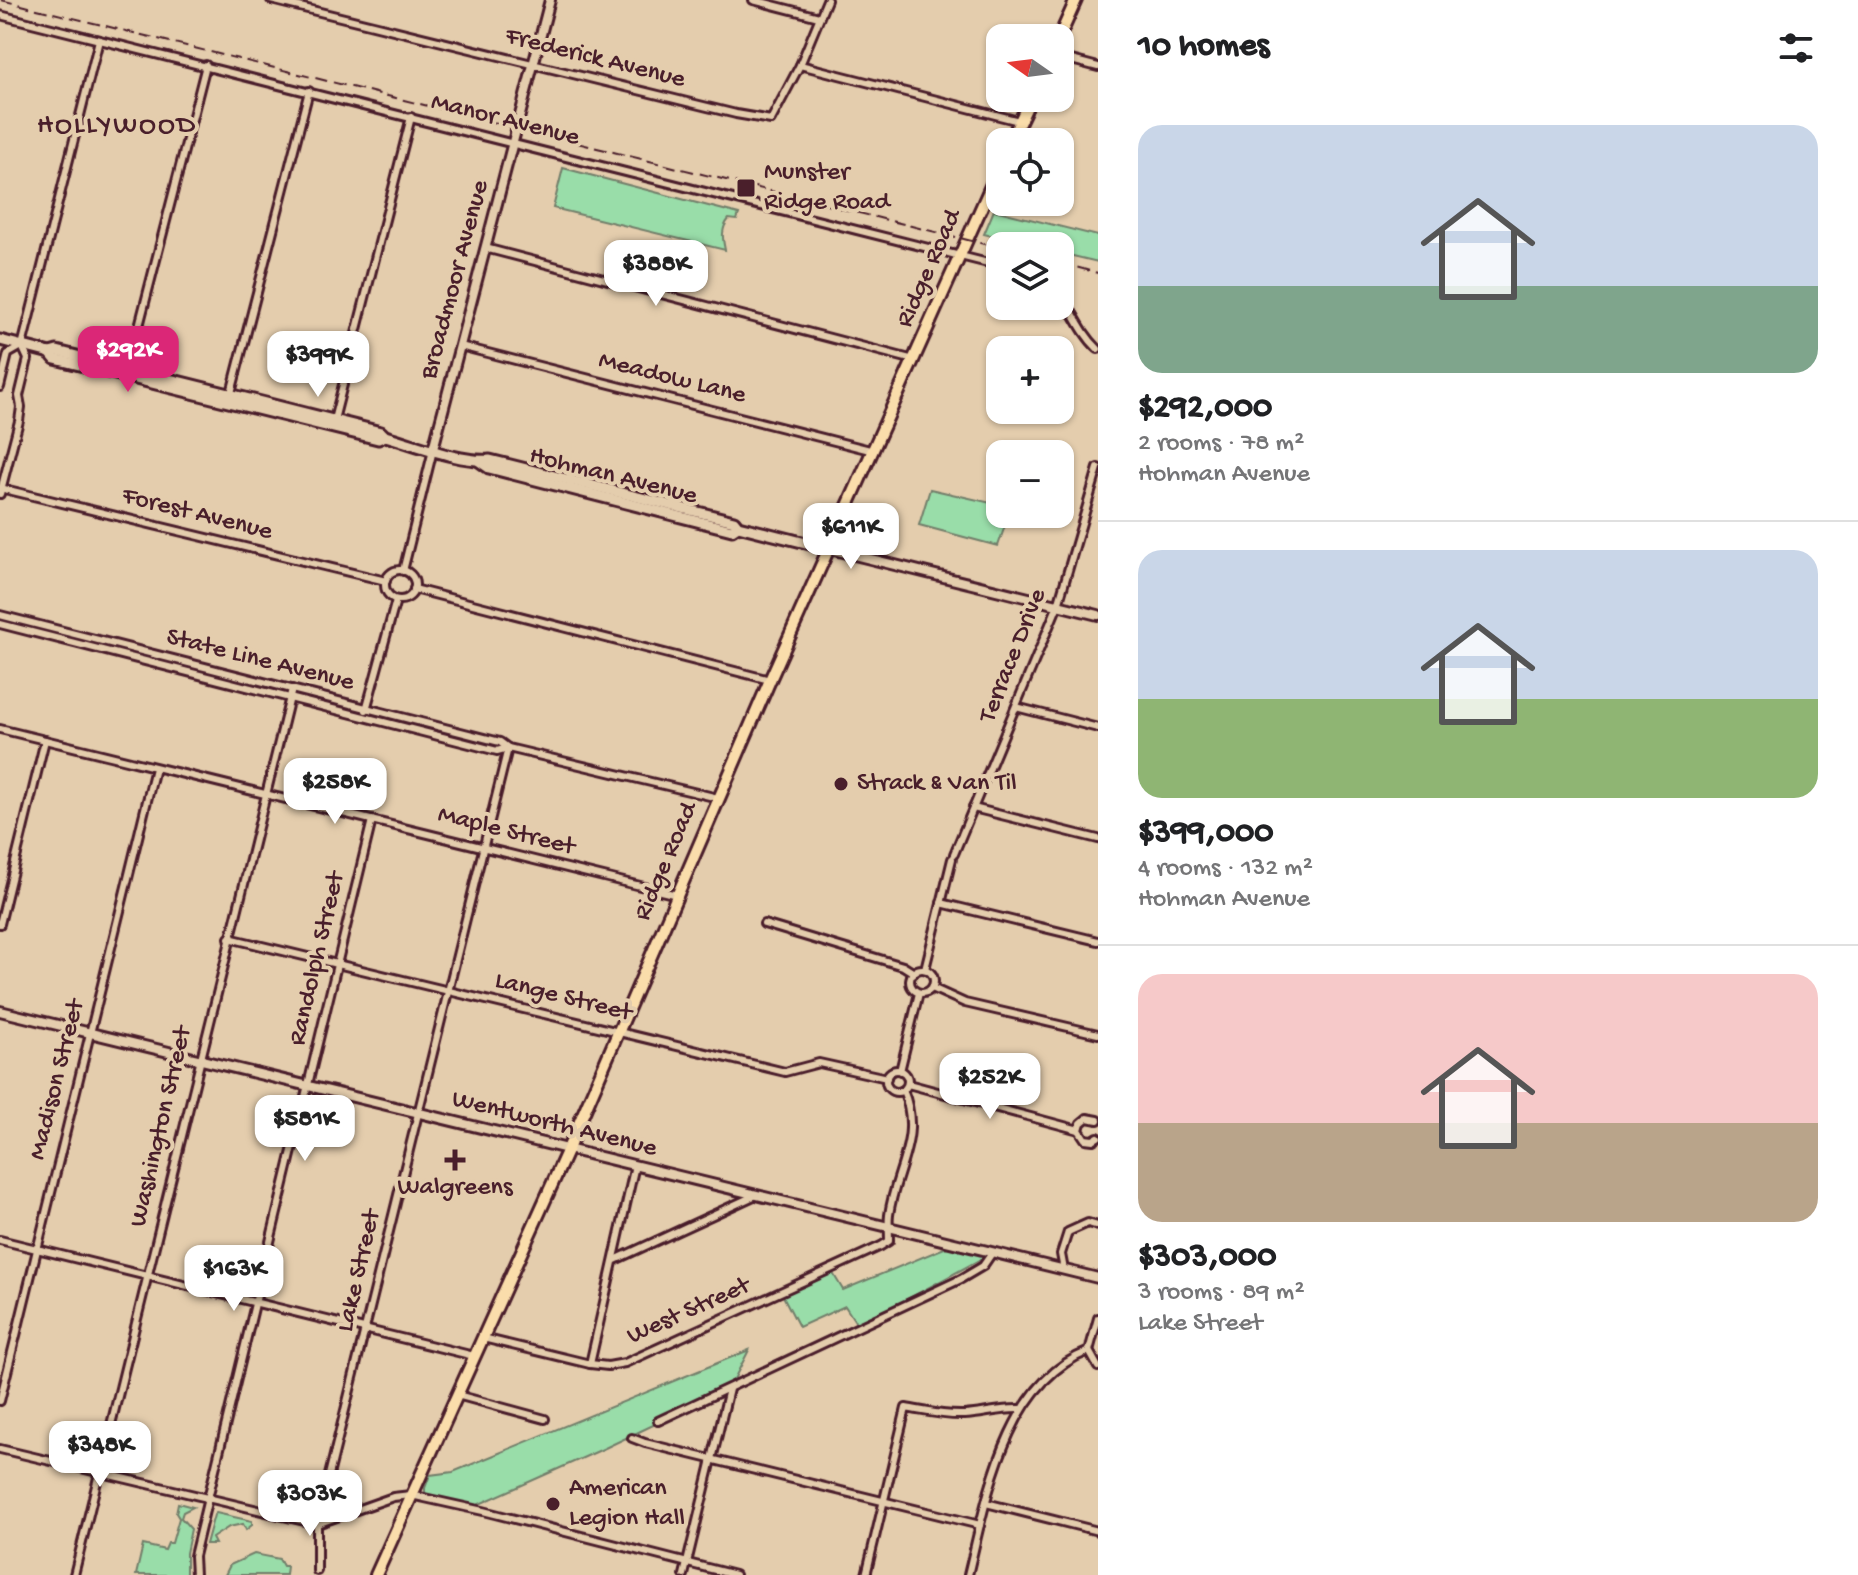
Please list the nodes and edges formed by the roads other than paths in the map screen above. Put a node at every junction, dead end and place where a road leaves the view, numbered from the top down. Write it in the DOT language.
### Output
graph roads {
  1 [pos="271,0"];
  2 [pos="550,0"];
  3 [pos="753,0"];
  4 [pos="827,0"];
  5 [pos="1076,0"];
  6 [pos="0,15"];
  7 [pos="819,17"];
  8 [pos="1065,24"];
  9 [pos="99,40"];
  10 [pos="1074,61"];
  11 [pos="533,64"];
  12 [pos="206,65"];
  13 [pos="800,65"];
  14 [pos="1098,67"];
  15 [pos="309,91"];
  16 [pos="1024,112"];
  17 [pos="411,117"];
  18 [pos="1019,121"];
  19 [pos="1016,128"];
  20 [pos="513,142"];
  21 [pos="986,198"];
  22 [pos="485,248"];
  23 [pos="961,256"];
  24 [pos="986,262"];
  25 [pos="1074,312"];
  26 [pos="0,340"];
  27 [pos="22,346"];
  28 [pos="460,346"];
  29 [pos="1098,349"];
  30 [pos="914,360"];
  31 [pos="127,372"];
  32 [pos="0,387"];
  33 [pos="230,398"];
  34 [pos="333,424"];
  35 [pos="433,449"];
  36 [pos="874,451"];
  37 [pos="1098,468"];
  38 [pos="1,490"];
  39 [pos="830,549"];
  40 [pos="403,571"];
  41 [pos="386,581"];
  42 [pos="414,589"];
  43 [pos="396,600"];
  44 [pos="1058,605"];
  45 [pos="0,615"];
  46 [pos="1098,615"];
  47 [pos="0,624"];
  48 [pos="140,651"];
  49 [pos="138,660"];
  50 [pos="770,680"];
  51 [pos="292,689"];
  52 [pos="289,698"];
  53 [pos="1016,707"];
  54 [pos="367,708"];
  55 [pos="364,717"];
  56 [pos="1098,728"];
  57 [pos="0,729"];
  58 [pos="45,740"];
  59 [pos="508,748"];
  60 [pos="155,768"];
  61 [pos="265,795"];
  62 [pos="718,798"];
  63 [pos="973,808"];
  64 [pos="372,820"];
  65 [pos="1098,839"];
  66 [pos="483,847"];
  67 [pos="677,895"];
  68 [pos="941,903"];
  69 [pos="0,924"];
  70 [pos="764,924"];
  71 [pos="229,938"];
  72 [pos="1098,941"];
  73 [pos="339,964"];
  74 [pos="925,969"];
  75 [pos="914,973"];
  76 [pos="932,988"];
  77 [pos="448,991"];
  78 [pos="919,993"];
  79 [pos="0,1011"];
  80 [pos="90,1032"];
  81 [pos="619,1032"];
  82 [pos="1098,1034"];
  83 [pos="199,1059"];
  84 [pos="900,1071"];
  85 [pos="887,1078"];
  86 [pos="309,1086"];
  87 [pos="906,1087"];
  88 [pos="418,1112"];
  89 [pos="1098,1120"];
  90 [pos="1079,1130"];
  91 [pos="1098,1137"];
  92 [pos="568,1149"];
  93 [pos="635,1165"];
  94 [pos="756,1195"];
  95 [pos="1098,1226"];
  96 [pos="889,1228"];
  97 [pos="0,1240"];
  98 [pos="37,1250"];
  99 [pos="992,1253"];
  100 [pos="1061,1254"];
  101 [pos="615,1260"];
  102 [pos="1050,1267"];
  103 [pos="1064,1270"];
  104 [pos="147,1276"];
  105 [pos="1098,1278"];
  106 [pos="256,1303"];
  107 [pos="1098,1318"];
  108 [pos="366,1330"];
  109 [pos="483,1338"];
  110 [pos="1089,1351"];
  111 [pos="475,1356"];
  112 [pos="590,1364"];
  113 [pos="1098,1367"];
  114 [pos="729,1389"];
  115 [pos="457,1395"];
  116 [pos="0,1401"];
  117 [pos="1021,1409"];
  118 [pos="545,1419"];
  119 [pos="658,1421"];
  120 [pos="632,1438"];
  121 [pos="0,1449"];
  122 [pos="712,1460"];
  123 [pos="98,1473"];
  124 [pos="411,1495"];
  125 [pos="208,1500"];
  126 [pos="884,1503"];
  127 [pos="986,1503"];
  128 [pos="317,1524"];
  129 [pos="980,1525"];
  130 [pos="1098,1531"];
  131 [pos="687,1563"];
  132 [pos="317,1571"];
  133 [pos="74,1575"];
  134 [pos="195,1575"];
  135 [pos="376,1575"];
  136 [pos="684,1575"];
  137 [pos="735,1575"];
  138 [pos="866,1575"];
  139 [pos="968,1575"];
  1 -- 11 [label="street, Frederick Avenue"];
  2 -- 11 [label="street, Broadmoor Avenue"];
  3 -- 7 [label="street"];
  4 -- 7 [label="street"];
  5 -- 8 [label="main road"];
  6 -- 9 [label="street, Manor Avenue"];
  7 -- 13 [label="street"];
  9 -- 12 [label="street, Manor Avenue"];
  9 -- 27 [label="street"];
  10 -- 14 [label="street"];
  11 -- 13 [label="street, Frederick Avenue"];
  11 -- 20 [label="street, Broadmoor Avenue"];
  12 -- 15 [label="street, Manor Avenue"];
  12 -- 31 [label="street"];
  13 -- 18 [label="street"];
  15 -- 17 [label="street, Manor Avenue"];
  15 -- 33 [label="street"];
  16 -- 18 [label="main road"];
  17 -- 20 [label="street, Manor Avenue"];
  17 -- 34 [label="street"];
  18 -- 19 [label="main road"];
  20 -- 22 [label="street, Broadmoor Avenue"];
  20 -- 23 [label="street, Manor Avenue"];
  21 -- 23 [label="main road, Ridge Road"];
  22 -- 28 [label="street, Broadmoor Avenue"];
  22 -- 30 [label="street"];
  23 -- 24 [label="street, Manor Avenue"];
  23 -- 30 [label="main road, Ridge Road"];
  25 -- 29 [label="street"];
  26 -- 27 [label="main road, Hohman Avenue"];
  27 -- 31 [label="main road, Hohman Avenue"];
  27 -- 32 [label="street"];
  27 -- 38 [label="street"];
  28 -- 35 [label="street, Broadmoor Avenue"];
  28 -- 36 [label="street, Meadow Lane"];
  30 -- 36 [label="main road, Ridge Road"];
  31 -- 33 [label="main road, Hohman Avenue"];
  33 -- 34 [label="main road, Hohman Avenue"];
  34 -- 35 [label="main road, Hohman Avenue"];
  35 -- 39 [label="main road, Hohman Avenue"];
  35 -- 40 [label="street, Broadmoor Avenue"];
  36 -- 39 [label="main road, Ridge Road"];
  37 -- 44 [label="street, Terrace Drive"];
  38 -- 41 [label="street, Forest Avenue"];
  39 -- 44 [label="street, Hohman Avenue"];
  39 -- 50 [label="main road, Ridge Road"];
  40 -- 41 [label="street"];
  40 -- 42 [label="street"];
  41 -- 43 [label="street"];
  42 -- 43 [label="street"];
  42 -- 50 [label="street"];
  43 -- 54 [label="street"];
  44 -- 46 [label="street, Hohman Avenue"];
  44 -- 53 [label="street, Terrace Drive"];
  45 -- 48 [label="street, State Line Avenue"];
  47 -- 49 [label="street, State Line Avenue"];
  48 -- 49 [label="street"];
  48 -- 51 [label="street, State Line Avenue"];
  49 -- 52 [label="street, State Line Avenue"];
  50 -- 62 [label="main road, Ridge Road"];
  51 -- 52 [label="street, Washington Street"];
  51 -- 54 [label="street, State Line Avenue"];
  52 -- 55 [label="street, State Line Avenue"];
  52 -- 61 [label="street, Washington Street"];
  53 -- 56 [label="street"];
  53 -- 63 [label="street, Terrace Drive"];
  54 -- 55 [label="street"];
  54 -- 59 [label="street, State Line Avenue"];
  55 -- 59 [label="street, State Line Avenue"];
  57 -- 58 [label="street, Maple Street"];
  58 -- 60 [label="street, Maple Street"];
  58 -- 69 [label="street"];
  59 -- 62 [label="street, State Line Avenue"];
  59 -- 66 [label="street, Lake Street"];
  60 -- 61 [label="street, Maple Street"];
  60 -- 80 [label="street, Madison Street"];
  61 -- 64 [label="street, Maple Street"];
  61 -- 71 [label="street, Washington Street"];
  62 -- 67 [label="main road, Ridge Road"];
  63 -- 65 [label="street"];
  63 -- 68 [label="street, Terrace Drive"];
  64 -- 66 [label="street, Maple Street"];
  64 -- 73 [label="street, Randolph Street"];
  66 -- 67 [label="street, Maple Street"];
  66 -- 77 [label="street, Lake Street"];
  67 -- 81 [label="main road, Ridge Road"];
  68 -- 72 [label="street"];
  68 -- 74 [label="street, Terrace Drive"];
  70 -- 75 [label="street"];
  71 -- 73 [label="street, Lange Street"];
  71 -- 83 [label="street, Washington Street"];
  73 -- 77 [label="street, Lange Street"];
  73 -- 86 [label="street, Randolph Street"];
  74 -- 75 [label="street"];
  74 -- 76 [label="street"];
  75 -- 78 [label="street"];
  76 -- 78 [label="street"];
  76 -- 82 [label="street"];
  77 -- 81 [label="street, Lange Street"];
  77 -- 88 [label="street, Lake Street"];
  78 -- 84 [label="street"];
  79 -- 80 [label="street, Wentworth Avenue"];
  80 -- 83 [label="street, Wentworth Avenue"];
  80 -- 98 [label="street, Madison Street"];
  81 -- 85 [label="street, Lange Street"];
  81 -- 92 [label="main road, Ridge Road"];
  83 -- 86 [label="street, Wentworth Avenue"];
  83 -- 104 [label="street, Washington Street"];
  84 -- 85 [label="street"];
  84 -- 87 [label="street"];
  85 -- 87 [label="street"];
  86 -- 88 [label="street, Wentworth Avenue"];
  86 -- 106 [label="street, Randolph Street"];
  87 -- 90 [label="street"];
  87 -- 96 [label="street"];
  88 -- 92 [label="street, Wentworth Avenue"];
  88 -- 108 [label="street, Lake Street"];
  89 -- 90 [label="street"];
  90 -- 91 [label="street"];
  92 -- 93 [label="street, Wentworth Avenue"];
  92 -- 109 [label="main road, Ridge Road"];
  93 -- 94 [label="street, Wentworth Avenue"];
  93 -- 101 [label="street"];
  94 -- 96 [label="street, Wentworth Avenue"];
  94 -- 101 [label="street"];
  95 -- 100 [label="street"];
  96 -- 99 [label="street, Wentworth Avenue"];
  96 -- 112 [label="street, West Street"];
  97 -- 98 [label="street"];
  98 -- 104 [label="street"];
  98 -- 116 [label="street, Madison Street"];
  99 -- 102 [label="street, Wentworth Avenue"];
  99 -- 114 [label="street"];
  100 -- 102 [label="street"];
  100 -- 103 [label="street"];
  101 -- 112 [label="street"];
  102 -- 103 [label="street, Wentworth Avenue"];
  103 -- 105 [label="street, Wentworth Avenue"];
  104 -- 106 [label="street"];
  104 -- 123 [label="street, Washington Street"];
  106 -- 108 [label="street"];
  106 -- 125 [label="street, Randolph Street"];
  107 -- 110 [label="street"];
  108 -- 111 [label="street"];
  108 -- 128 [label="street, Lake Street"];
  109 -- 111 [label="main road, Ridge Road"];
  109 -- 112 [label="street, West Street"];
  110 -- 113 [label="street"];
  110 -- 117 [label="street"];
  111 -- 115 [label="main road, Ridge Road"];
  114 -- 119 [label="street"];
  114 -- 122 [label="street"];
  115 -- 118 [label="street"];
  115 -- 124 [label="main road, Ridge Road"];
  117 -- 126 [label="street"];
  117 -- 127 [label="street"];
  120 -- 122 [label="street"];
  121 -- 123 [label="street"];
  122 -- 126 [label="street"];
  122 -- 131 [label="street"];
  123 -- 125 [label="street"];
  123 -- 133 [label="street, Washington Street"];
  124 -- 128 [label="street"];
  124 -- 131 [label="street"];
  124 -- 135 [label="main road, Ridge Road"];
  125 -- 128 [label="street"];
  125 -- 134 [label="street, Randolph Street"];
  126 -- 129 [label="street"];
  126 -- 138 [label="street"];
  127 -- 129 [label="street"];
  127 -- 130 [label="street"];
  128 -- 132 [label="street, Lake Street"];
  129 -- 139 [label="street"];
  131 -- 136 [label="street"];
  131 -- 137 [label="street"];
}
